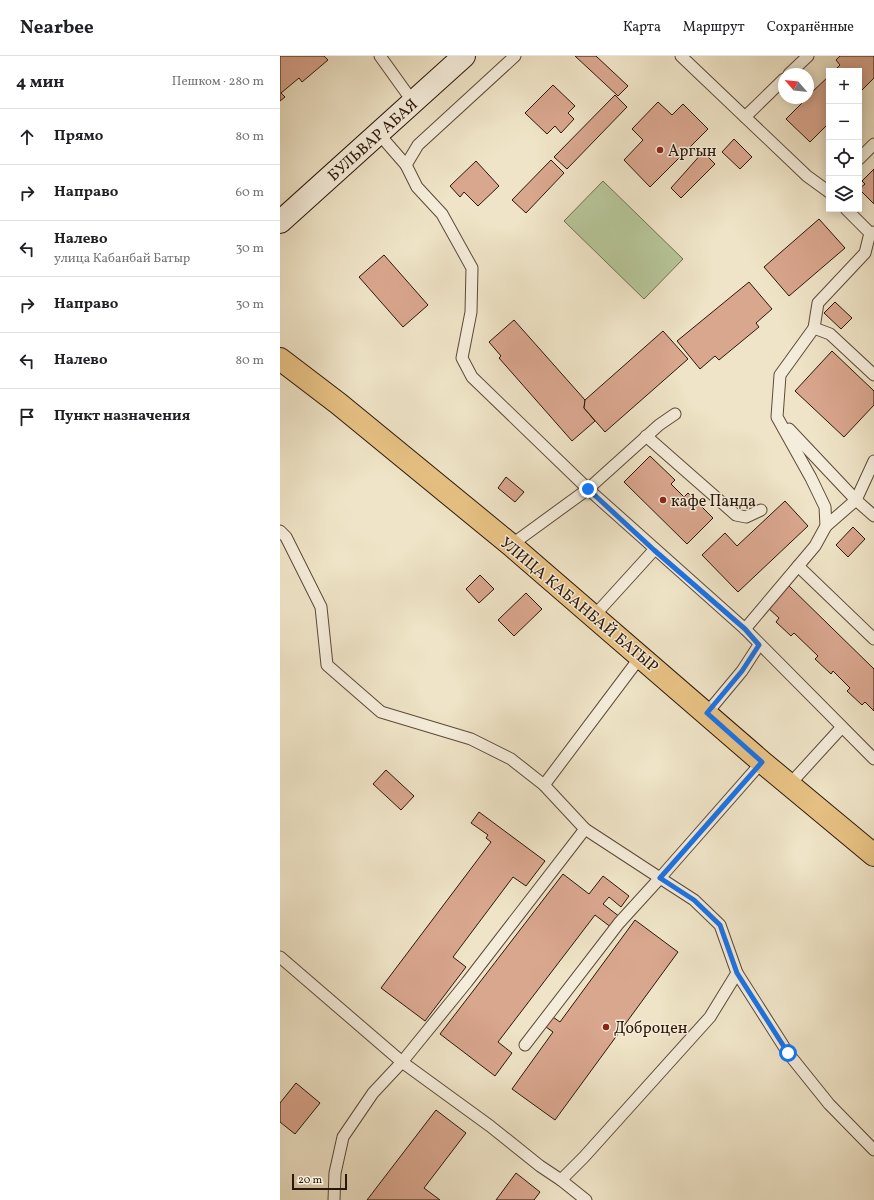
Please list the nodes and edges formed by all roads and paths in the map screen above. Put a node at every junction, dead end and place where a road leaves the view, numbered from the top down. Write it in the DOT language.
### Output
graph roads {
  1 [pos="380,56"];
  2 [pos="464,56"];
  3 [pos="515,56"];
  4 [pos="681,56"];
  5 [pos="808,56"];
  6 [pos="795,68"];
  7 [pos="778,85"];
  8 [pos="413,102"];
  9 [pos="745,117"];
  10 [pos="379,134"];
  11 [pos="874,144"];
  12 [pos="862,156"];
  13 [pos="406,165"];
  14 [pos="826,189"];
  15 [pos="849,212"];
  16 [pos="282,216"];
  17 [pos="872,232"];
  18 [pos="814,328"];
  19 [pos="280,359"];
  20 [pos="874,375"];
  21 [pos="675,414"];
  22 [pos="778,417"];
  23 [pos="646,436"];
  24 [pos="874,461"];
  25 [pos="588,489"];
  26 [pos="856,500"];
  27 [pos="761,510"];
  28 [pos="874,516"];
  29 [pos="826,526"];
  30 [pos="280,531"];
  31 [pos="511,545"];
  32 [pos="654,550"];
  33 [pos="798,566"];
  34 [pos="594,616"];
  35 [pos="745,629"];
  36 [pos="874,639"];
  37 [pos="759,645"];
  38 [pos="641,656"];
  39 [pos="707,713"];
  40 [pos="842,727"];
  41 [pos="874,759"];
  42 [pos="762,762"];
  43 [pos="790,784"];
  44 [pos="544,785"];
  45 [pos="585,829"];
  46 [pos="874,855"];
  47 [pos="660,878"];
  48 [pos="280,956"];
  49 [pos="737,973"];
  50 [pos="525,1044"];
  51 [pos="402,1062"];
  52 [pos="874,1150"];
  53 [pos="561,1180"];
  54 [pos="334,1200"];
  55 [pos="586,1200"];
  1 -- 8 [label="lane"];
  2 -- 8 [label="main road, БУЛЬВАР АБАЯ"];
  3 -- 13 [label="lane"];
  4 -- 9 [label="lane"];
  5 -- 6 [label="lane"];
  7 -- 9 [label="lane"];
  8 -- 10 [label="main road, БУЛЬВАР АБАЯ"];
  9 -- 14 [label="lane"];
  10 -- 13 [label="lane"];
  10 -- 16 [label="main road, БУЛЬВАР АБАЯ"];
  11 -- 12 [label="lane"];
  13 -- 25 [label="lane"];
  15 -- 17 [label="lane"];
  17 -- 18 [label="lane"];
  18 -- 20 [label="lane"];
  18 -- 22 [label="lane"];
  19 -- 31 [label="main road, УЛИЦА КАБАНБАЙ БАТЫР"];
  21 -- 23 [label="lane"];
  22 -- 26 [label="lane"];
  22 -- 29 [label="lane"];
  23 -- 25 [label="lane"];
  23 -- 27 [label="lane"];
  24 -- 26 [label="lane"];
  25 -- 31 [label="lane"];
  25 -- 32 [label="lane"];
  26 -- 28 [label="lane"];
  26 -- 29 [label="lane"];
  29 -- 33 [label="lane"];
  30 -- 44 [label="lane"];
  31 -- 34 [label="main road, УЛИЦА КАБАНБАЙ БАТЫР"];
  32 -- 34 [label="lane"];
  32 -- 35 [label="lane"];
  33 -- 35 [label="lane"];
  33 -- 36 [label="lane"];
  34 -- 38 [label="main road, УЛИЦА КАБАНБАЙ БАТЫР"];
  35 -- 37 [label="lane"];
  37 -- 39 [label="lane"];
  37 -- 40 [label="lane"];
  38 -- 39 [label="main road, УЛИЦА КАБАНБАЙ БАТЫР"];
  38 -- 44 [label="lane"];
  39 -- 42 [label="main road, УЛИЦА КАБАНБАЙ БАТЫР"];
  40 -- 41 [label="lane"];
  40 -- 43 [label="lane"];
  42 -- 43 [label="main road, УЛИЦА КАБАНБАЙ БАТЫР"];
  42 -- 47 [label="lane"];
  43 -- 46 [label="main road, УЛИЦА КАБАНБАЙ БАТЫР"];
  44 -- 45 [label="lane"];
  45 -- 47 [label="lane"];
  45 -- 51 [label="lane"];
  47 -- 49 [label="lane"];
  47 -- 50 [label="lane"];
  48 -- 51 [label="lane"];
  49 -- 52 [label="lane"];
  49 -- 53 [label="lane"];
  51 -- 53 [label="lane"];
  51 -- 54 [label="lane"];
  53 -- 55 [label="lane"];
}
